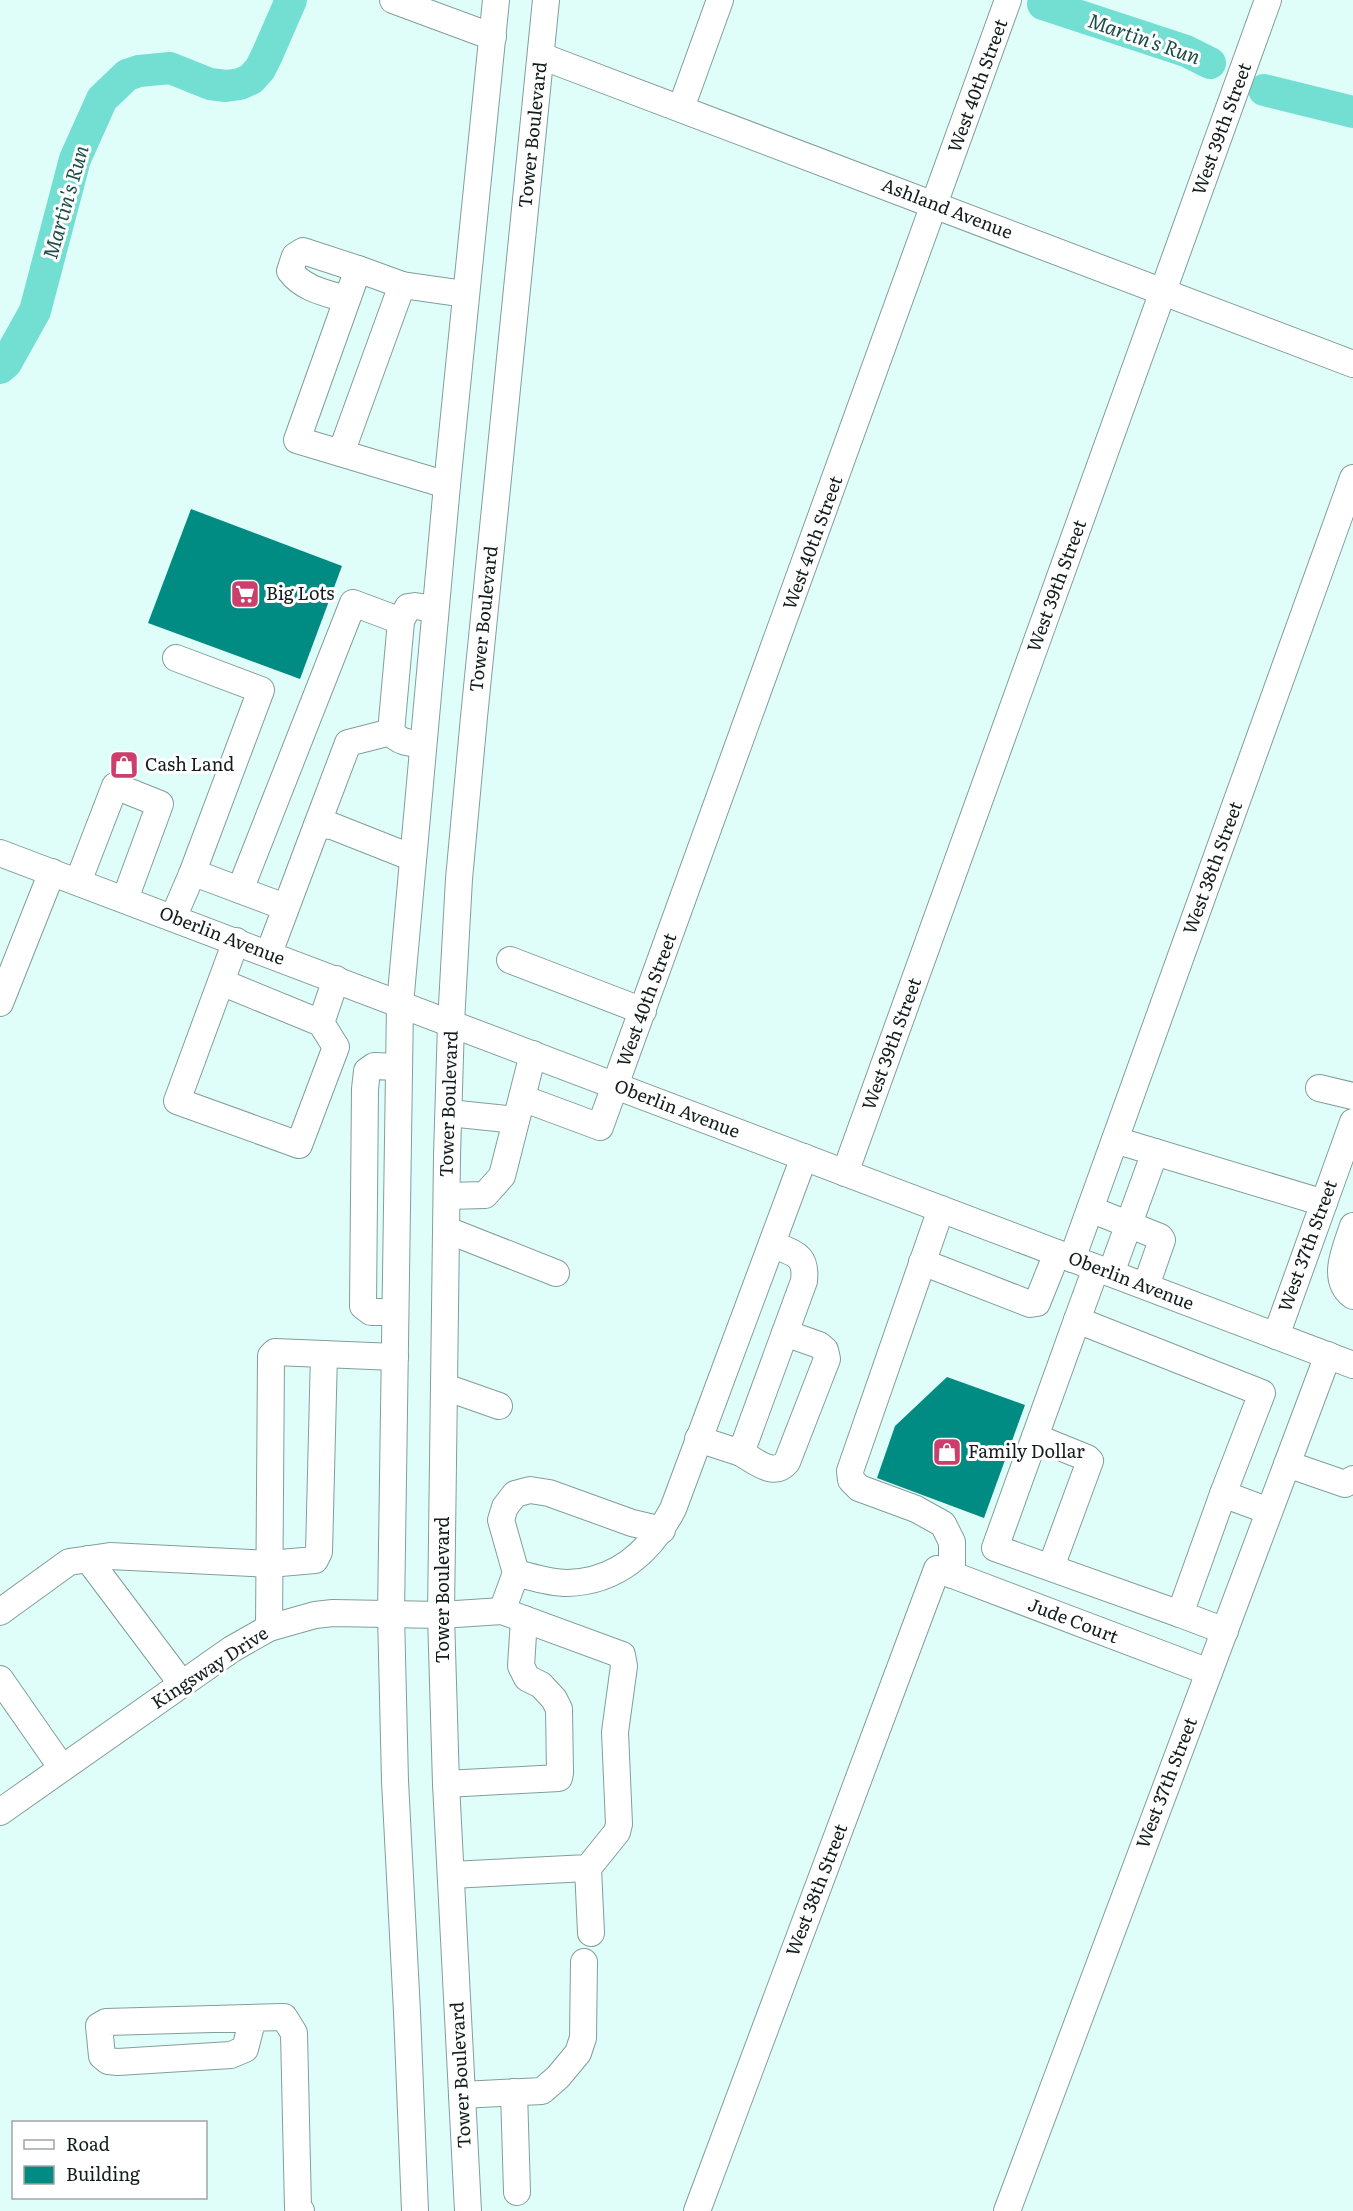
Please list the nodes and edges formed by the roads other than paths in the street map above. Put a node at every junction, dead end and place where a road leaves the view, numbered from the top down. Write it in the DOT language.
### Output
graph roads {
  1 [pos="393,0"];
  2 [pos="496,0"];
  3 [pos="546,0"];
  4 [pos="720,0"];
  5 [pos="1008,0"];
  6 [pos="1268,0"];
  7 [pos="493,37"];
  8 [pos="541,56"];
  9 [pos="681,108"];
  10 [pos="935,205"];
  11 [pos="358,269"];
  12 [pos="402,285"];
  13 [pos="1163,291"];
  14 [pos="465,294"];
  15 [pos="346,299"];
  16 [pos="1353,364"];
  17 [pos="341,453"];
  18 [pos="1353,478"];
  19 [pos="447,485"];
  20 [pos="435,609"];
  21 [pos="401,621"];
  22 [pos="176,658"];
  23 [pos="390,732"];
  24 [pos="423,744"];
  25 [pos="316,825"];
  26 [pos="0,853"];
  27 [pos="413,858"];
  28 [pos="52,872"];
  29 [pos="192,874"];
  30 [pos="78,882"];
  31 [pos="240,890"];
  32 [pos="125,899"];
  33 [pos="285,907"];
  34 [pos="173,918"];
  35 [pos="236,941"];
  36 [pos="269,953"];
  37 [pos="510,960"];
  38 [pos="336,979"];
  39 [pos="221,982"];
  40 [pos="0,1003"];
  41 [pos="400,1004"];
  42 [pos="643,1011"];
  43 [pos="321,1023"];
  44 [pos="452,1023"];
  45 [pos="533,1054"];
  46 [pos="616,1086"];
  47 [pos="1319,1088"];
  48 [pos="1353,1096"];
  49 [pos="519,1109"];
  50 [pos="449,1113"];
  51 [pos="1352,1128"];
  52 [pos="1115,1140"];
  53 [pos="1155,1152"];
  54 [pos="804,1157"];
  55 [pos="846,1173"];
  56 [pos="447,1196"];
  57 [pos="1324,1203"];
  58 [pos="941,1209"];
  59 [pos="1090,1209"];
  60 [pos="1128,1224"];
  61 [pos="1353,1226"];
  62 [pos="447,1230"];
  63 [pos="772,1244"];
  64 [pos="1064,1256"];
  65 [pos="922,1263"];
  66 [pos="1103,1270"];
  67 [pos="556,1273"];
  68 [pos="1146,1286"];
  69 [pos="1353,1296"];
  70 [pos="1077,1320"];
  71 [pos="785,1333"];
  72 [pos="1276,1336"];
  73 [pos="324,1354"];
  74 [pos="1328,1356"];
  75 [pos="395,1357"];
  76 [pos="1353,1365"];
  77 [pos="445,1387"];
  78 [pos="499,1406"];
  79 [pos="1035,1437"];
  80 [pos="698,1439"];
  81 [pos="741,1452"];
  82 [pos="1287,1464"];
  83 [pos="1353,1479"];
  84 [pos="1223,1494"];
  85 [pos="1269,1511"];
  86 [pos="662,1530"];
  87 [pos="88,1559"];
  88 [pos="269,1564"];
  89 [pos="1051,1568"];
  90 [pos="945,1572"];
  91 [pos="516,1574"];
  92 [pos="0,1612"];
  93 [pos="391,1614"];
  94 [pos="1180,1614"];
  95 [pos="441,1615"];
  96 [pos="513,1615"];
  97 [pos="269,1628"];
  98 [pos="1225,1631"];
  99 [pos="1209,1672"];
  100 [pos="0,1679"];
  101 [pos="182,1684"];
  102 [pos="62,1768"];
  103 [pos="446,1784"];
  104 [pos="0,1812"];
  105 [pos="588,1868"];
  106 [pos="451,1875"];
  107 [pos="591,1932"];
  108 [pos="584,1962"];
  109 [pos="253,2018"];
  110 [pos="514,2092"];
  111 [pos="462,2095"];
  112 [pos="517,2192"];
  113 [pos="301,2211"];
  114 [pos="415,2211"];
  115 [pos="468,2211"];
  116 [pos="697,2211"];
  117 [pos="1007,2211"];
  1 -- 7 [label="street"];
  2 -- 7 [label="street"];
  3 -- 8 [label="street, Tower Boulevard"];
  4 -- 9 [label="street"];
  5 -- 10 [label="street, West 40th Street"];
  6 -- 13 [label="street, West 39th Street"];
  7 -- 14 [label="street"];
  8 -- 9 [label="street, Ashland Avenue"];
  8 -- 44 [label="street, Tower Boulevard"];
  9 -- 10 [label="street, Ashland Avenue"];
  10 -- 13 [label="street, Ashland Avenue"];
  10 -- 42 [label="street, West 40th Street"];
  11 -- 12 [label="street"];
  11 -- 15 [label="street"];
  11 -- 15 [label="street"];
  12 -- 14 [label="street"];
  12 -- 17 [label="street"];
  13 -- 16 [label="street, Ashland Avenue"];
  13 -- 55 [label="street, West 39th Street"];
  14 -- 19 [label="street"];
  15 -- 17 [label="street"];
  17 -- 19 [label="street"];
  18 -- 52 [label="street, West 38th Street"];
  19 -- 20 [label="street"];
  20 -- 21 [label="street"];
  20 -- 24 [label="street"];
  21 -- 23 [label="street"];
  21 -- 31 [label="street"];
  22 -- 29 [label="street"];
  23 -- 24 [label="street"];
  23 -- 25 [label="street"];
  24 -- 27 [label="street"];
  25 -- 27 [label="street"];
  25 -- 33 [label="street"];
  26 -- 28 [label="street, Oberlin Avenue"];
  27 -- 41 [label="street"];
  28 -- 30 [label="street, Oberlin Avenue"];
  28 -- 40 [label="street"];
  29 -- 31 [label="street"];
  29 -- 34 [label="street"];
  30 -- 32 [label="street, Oberlin Avenue"];
  30 -- 32 [label="street"];
  31 -- 33 [label="street"];
  32 -- 34 [label="street, Oberlin Avenue"];
  33 -- 36 [label="street"];
  34 -- 35 [label="street, Oberlin Avenue"];
  35 -- 36 [label="street, Oberlin Avenue"];
  35 -- 39 [label="street"];
  36 -- 38 [label="street, Oberlin Avenue"];
  37 -- 42 [label="street"];
  38 -- 41 [label="street, Oberlin Avenue"];
  38 -- 43 [label="street"];
  39 -- 43 [label="street"];
  39 -- 43 [label="street"];
  41 -- 44 [label="street, Oberlin Avenue"];
  41 -- 75 [label="street"];
  42 -- 46 [label="street, West 40th Street"];
  44 -- 45 [label="street, Oberlin Avenue"];
  44 -- 50 [label="street, Tower Boulevard"];
  45 -- 46 [label="street, Oberlin Avenue"];
  45 -- 49 [label="street"];
  46 -- 49 [label="street, West 40th Street"];
  46 -- 54 [label="street, Oberlin Avenue"];
  47 -- 48 [label="street"];
  49 -- 50 [label="street"];
  49 -- 56 [label="street"];
  50 -- 56 [label="street, Tower Boulevard"];
  51 -- 57 [label="street, West 37th Street"];
  52 -- 53 [label="street"];
  52 -- 59 [label="street, West 38th Street"];
  53 -- 57 [label="street"];
  53 -- 60 [label="street"];
  54 -- 55 [label="street, Oberlin Avenue"];
  54 -- 63 [label="street"];
  55 -- 58 [label="street, Oberlin Avenue"];
  56 -- 62 [label="street, Tower Boulevard"];
  57 -- 72 [label="street, West 37th Street"];
  58 -- 64 [label="street, Oberlin Avenue"];
  58 -- 65 [label="street"];
  59 -- 60 [label="street"];
  59 -- 64 [label="street, West 38th Street"];
  60 -- 66 [label="street"];
  60 -- 68 [label="street"];
  61 -- 69 [label="street"];
  62 -- 67 [label="street"];
  62 -- 77 [label="street, Tower Boulevard"];
  63 -- 71 [label="street"];
  63 -- 80 [label="street"];
  64 -- 65 [label="street, West 38th Street"];
  64 -- 66 [label="street, Oberlin Avenue"];
  65 -- 90 [label="street"];
  66 -- 68 [label="street, Oberlin Avenue"];
  66 -- 70 [label="street"];
  68 -- 72 [label="street, Oberlin Avenue"];
  70 -- 79 [label="street"];
  70 -- 84 [label="street"];
  71 -- 81 [label="street"];
  71 -- 81 [label="street"];
  72 -- 74 [label="street, Oberlin Avenue"];
  73 -- 75 [label="street"];
  73 -- 88 [label="street"];
  73 -- 88 [label="street"];
  74 -- 76 [label="street, Oberlin Avenue"];
  74 -- 82 [label="street, West 37th Street"];
  75 -- 93 [label="street"];
  77 -- 78 [label="street"];
  77 -- 95 [label="street, Tower Boulevard"];
  79 -- 89 [label="street"];
  79 -- 89 [label="street"];
  80 -- 81 [label="street"];
  80 -- 86 [label="street"];
  82 -- 83 [label="street"];
  82 -- 85 [label="street, West 37th Street"];
  84 -- 85 [label="street"];
  84 -- 94 [label="street"];
  85 -- 98 [label="street, West 37th Street"];
  86 -- 91 [label="street"];
  86 -- 91 [label="street"];
  87 -- 88 [label="street"];
  87 -- 92 [label="street"];
  87 -- 101 [label="street"];
  88 -- 97 [label="street"];
  89 -- 94 [label="street"];
  90 -- 99 [label="street, Jude Court"];
  90 -- 116 [label="street, West 38th Street"];
  91 -- 96 [label="street"];
  93 -- 95 [label="street, Kingsway Drive"];
  93 -- 97 [label="street, Kingsway Drive"];
  93 -- 114 [label="street"];
  94 -- 98 [label="street"];
  95 -- 96 [label="street, Kingsway Drive"];
  95 -- 103 [label="street, Tower Boulevard"];
  96 -- 103 [label="street"];
  96 -- 105 [label="street, Kingsway Drive"];
  97 -- 101 [label="street, Kingsway Drive"];
  98 -- 99 [label="street, West 37th Street"];
  99 -- 117 [label="street, West 37th Street"];
  100 -- 102 [label="street"];
  101 -- 102 [label="street, Kingsway Drive"];
  102 -- 104 [label="street, Kingsway Drive"];
  103 -- 106 [label="street, Tower Boulevard"];
  105 -- 106 [label="street"];
  105 -- 107 [label="street"];
  106 -- 111 [label="street, Tower Boulevard"];
  108 -- 110 [label="street"];
  109 -- 109 [label="street"];
  109 -- 113 [label="street"];
  110 -- 111 [label="street"];
  110 -- 112 [label="street"];
  111 -- 115 [label="street, Tower Boulevard"];
}
